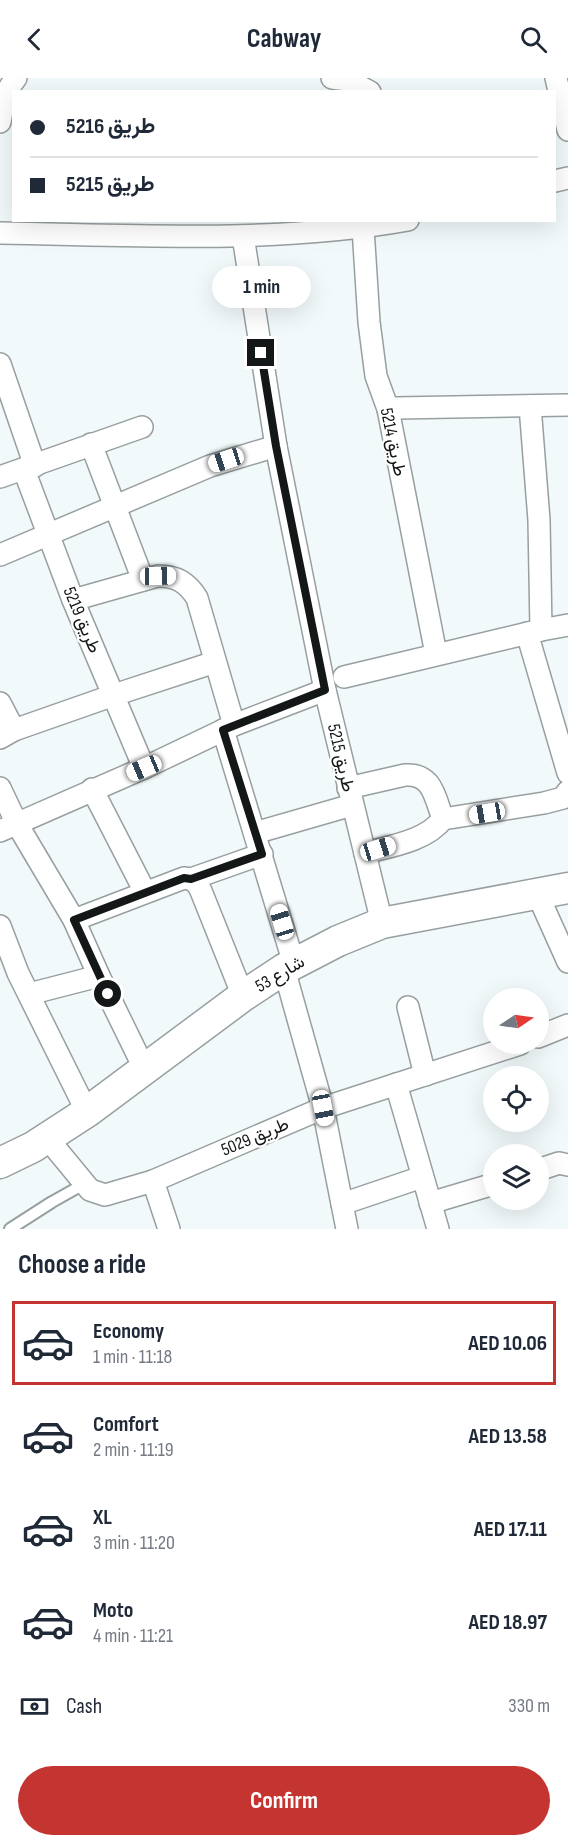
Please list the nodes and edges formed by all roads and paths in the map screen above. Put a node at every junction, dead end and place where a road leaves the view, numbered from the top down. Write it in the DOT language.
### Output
graph roads {
  1 [pos="16,78"];
  2 [pos="343,79"];
  3 [pos="561,88"];
  4 [pos="366,90"];
  5 [pos="0,122"];
  6 [pos="568,130"];
  7 [pos="397,222"];
  8 [pos="363,228"];
  9 [pos="0,233"];
  10 [pos="243,236"];
  11 [pos="0,364"];
  12 [pos="568,405"];
  13 [pos="531,406"];
  14 [pos="388,409"];
  15 [pos="142,427"];
  16 [pos="91,444"];
  17 [pos="276,446"];
  18 [pos="29,468"];
  19 [pos="0,477"];
  20 [pos="115,506"];
  21 [pos="48,534"];
  22 [pos="0,555"];
  23 [pos="143,580"];
  24 [pos="73,600"];
  25 [pos="568,625"];
  26 [pos="534,631"];
  27 [pos="436,654"];
  28 [pos="215,662"];
  29 [pos="345,677"];
  30 [pos="325,690"];
  31 [pos="114,695"];
  32 [pos="0,703"];
  33 [pos="229,728"];
  34 [pos="7,734"];
  35 [pos="144,768"];
  36 [pos="568,773"];
  37 [pos="0,788"];
  38 [pos="92,789"];
  39 [pos="568,791"];
  40 [pos="350,796"];
  41 [pos="443,819"];
  42 [pos="9,827"];
  43 [pos="255,833"];
  44 [pos="364,853"];
  45 [pos="262,854"];
  46 [pos="191,879"];
  47 [pos="568,888"];
  48 [pos="145,892"];
  49 [pos="537,893"];
  50 [pos="74,920"];
  51 [pos="382,923"];
  52 [pos="0,926"];
  53 [pos="568,962"];
  54 [pos="289,967"];
  55 [pos="9,976"];
  56 [pos="99,976"];
  57 [pos="29,994"];
  58 [pos="243,996"];
  59 [pos="408,1007"];
  60 [pos="568,1025"];
  61 [pos="549,1033"];
  62 [pos="489,1054"];
  63 [pos="144,1068"];
  64 [pos="425,1075"];
  65 [pos="396,1084"];
  66 [pos="323,1108"];
  67 [pos="87,1112"];
  68 [pos="42,1142"];
  69 [pos="0,1163"];
  70 [pos="568,1165"];
  71 [pos="549,1166"];
  72 [pos="422,1177"];
  73 [pos="0,1178"];
  74 [pos="153,1181"];
  75 [pos="84,1184"];
  76 [pos="483,1187"];
  77 [pos="430,1203"];
  78 [pos="342,1204"];
  79 [pos="23,1225"];
  80 [pos="10,1229"];
  81 [pos="169,1229"];
  82 [pos="347,1229"];
  83 [pos="438,1229"];
  1 -- 5 [label="street"];
  2 -- 4 [label="street"];
  3 -- 6 [label="street"];
  7 -- 8 [label="street"];
  8 -- 10 [label="street"];
  8 -- 14 [label="street, طريق 5214"];
  9 -- 10 [label="street"];
  10 -- 17 [label="street, طريق 5215"];
  11 -- 18 [label="street, طريق 5219"];
  12 -- 13 [label="street"];
  13 -- 14 [label="street"];
  13 -- 26 [label="street"];
  14 -- 27 [label="street, طريق 5214"];
  15 -- 16 [label="street"];
  16 -- 18 [label="street"];
  16 -- 20 [label="street"];
  17 -- 20 [label="street"];
  17 -- 30 [label="street, طريق 5215"];
  18 -- 19 [label="street"];
  18 -- 21 [label="street, طريق 5219"];
  20 -- 21 [label="street"];
  20 -- 23 [label="street"];
  21 -- 22 [label="street"];
  21 -- 24 [label="street, طريق 5219"];
  23 -- 24 [label="street"];
  23 -- 28 [label="street"];
  24 -- 31 [label="street, طريق 5219"];
  25 -- 26 [label="street"];
  26 -- 27 [label="street"];
  26 -- 36 [label="street"];
  27 -- 29 [label="street"];
  28 -- 31 [label="street"];
  28 -- 33 [label="street"];
  30 -- 33 [label="street"];
  30 -- 40 [label="street, طريق 5215"];
  31 -- 34 [label="street"];
  31 -- 35 [label="street, طريق 5219"];
  32 -- 34 [label="street"];
  33 -- 35 [label="street"];
  33 -- 43 [label="street"];
  35 -- 38 [label="street"];
  37 -- 42 [label="street"];
  38 -- 42 [label="street"];
  38 -- 48 [label="street"];
  39 -- 41 [label="street"];
  40 -- 41 [label="street"];
  40 -- 43 [label="street"];
  40 -- 44 [label="street, طريق 5215"];
  41 -- 44 [label="street"];
  42 -- 50 [label="street"];
  43 -- 45 [label="street"];
  44 -- 51 [label="street, طريق 5215"];
  45 -- 46 [label="street"];
  45 -- 54 [label="street"];
  46 -- 48 [label="street"];
  46 -- 58 [label="street"];
  47 -- 49 [label="street, شارع 53"];
  48 -- 50 [label="street"];
  49 -- 51 [label="street, شارع 53"];
  49 -- 53 [label="street"];
  50 -- 56 [label="street"];
  51 -- 54 [label="street, شارع 53"];
  52 -- 55 [label="street"];
  54 -- 58 [label="street, شارع 53"];
  54 -- 66 [label="street"];
  55 -- 57 [label="street"];
  56 -- 57 [label="street"];
  56 -- 63 [label="street"];
  57 -- 67 [label="street"];
  58 -- 63 [label="street, شارع 53"];
  59 -- 64 [label="street"];
  60 -- 61 [label="street"];
  62 -- 64 [label="street, طريق 5029"];
  63 -- 67 [label="street, شارع 53"];
  64 -- 65 [label="street, طريق 5029"];
  65 -- 66 [label="street, طريق 5029"];
  65 -- 72 [label="street"];
  66 -- 74 [label="street, طريق 5029"];
  66 -- 78 [label="street"];
  67 -- 68 [label="street, شارع 53"];
  68 -- 69 [label="street, شارع 53"];
  68 -- 73 [label="street, شارع 53"];
  68 -- 75 [label="street"];
  70 -- 71 [label="street"];
  72 -- 77 [label="street"];
  72 -- 78 [label="street"];
  74 -- 75 [label="street, طريق 5029"];
  74 -- 81 [label="street"];
  75 -- 79 [label="lane"];
  76 -- 77 [label="street"];
  77 -- 83 [label="street"];
  78 -- 82 [label="street"];
  79 -- 80 [label="lane"];
}
